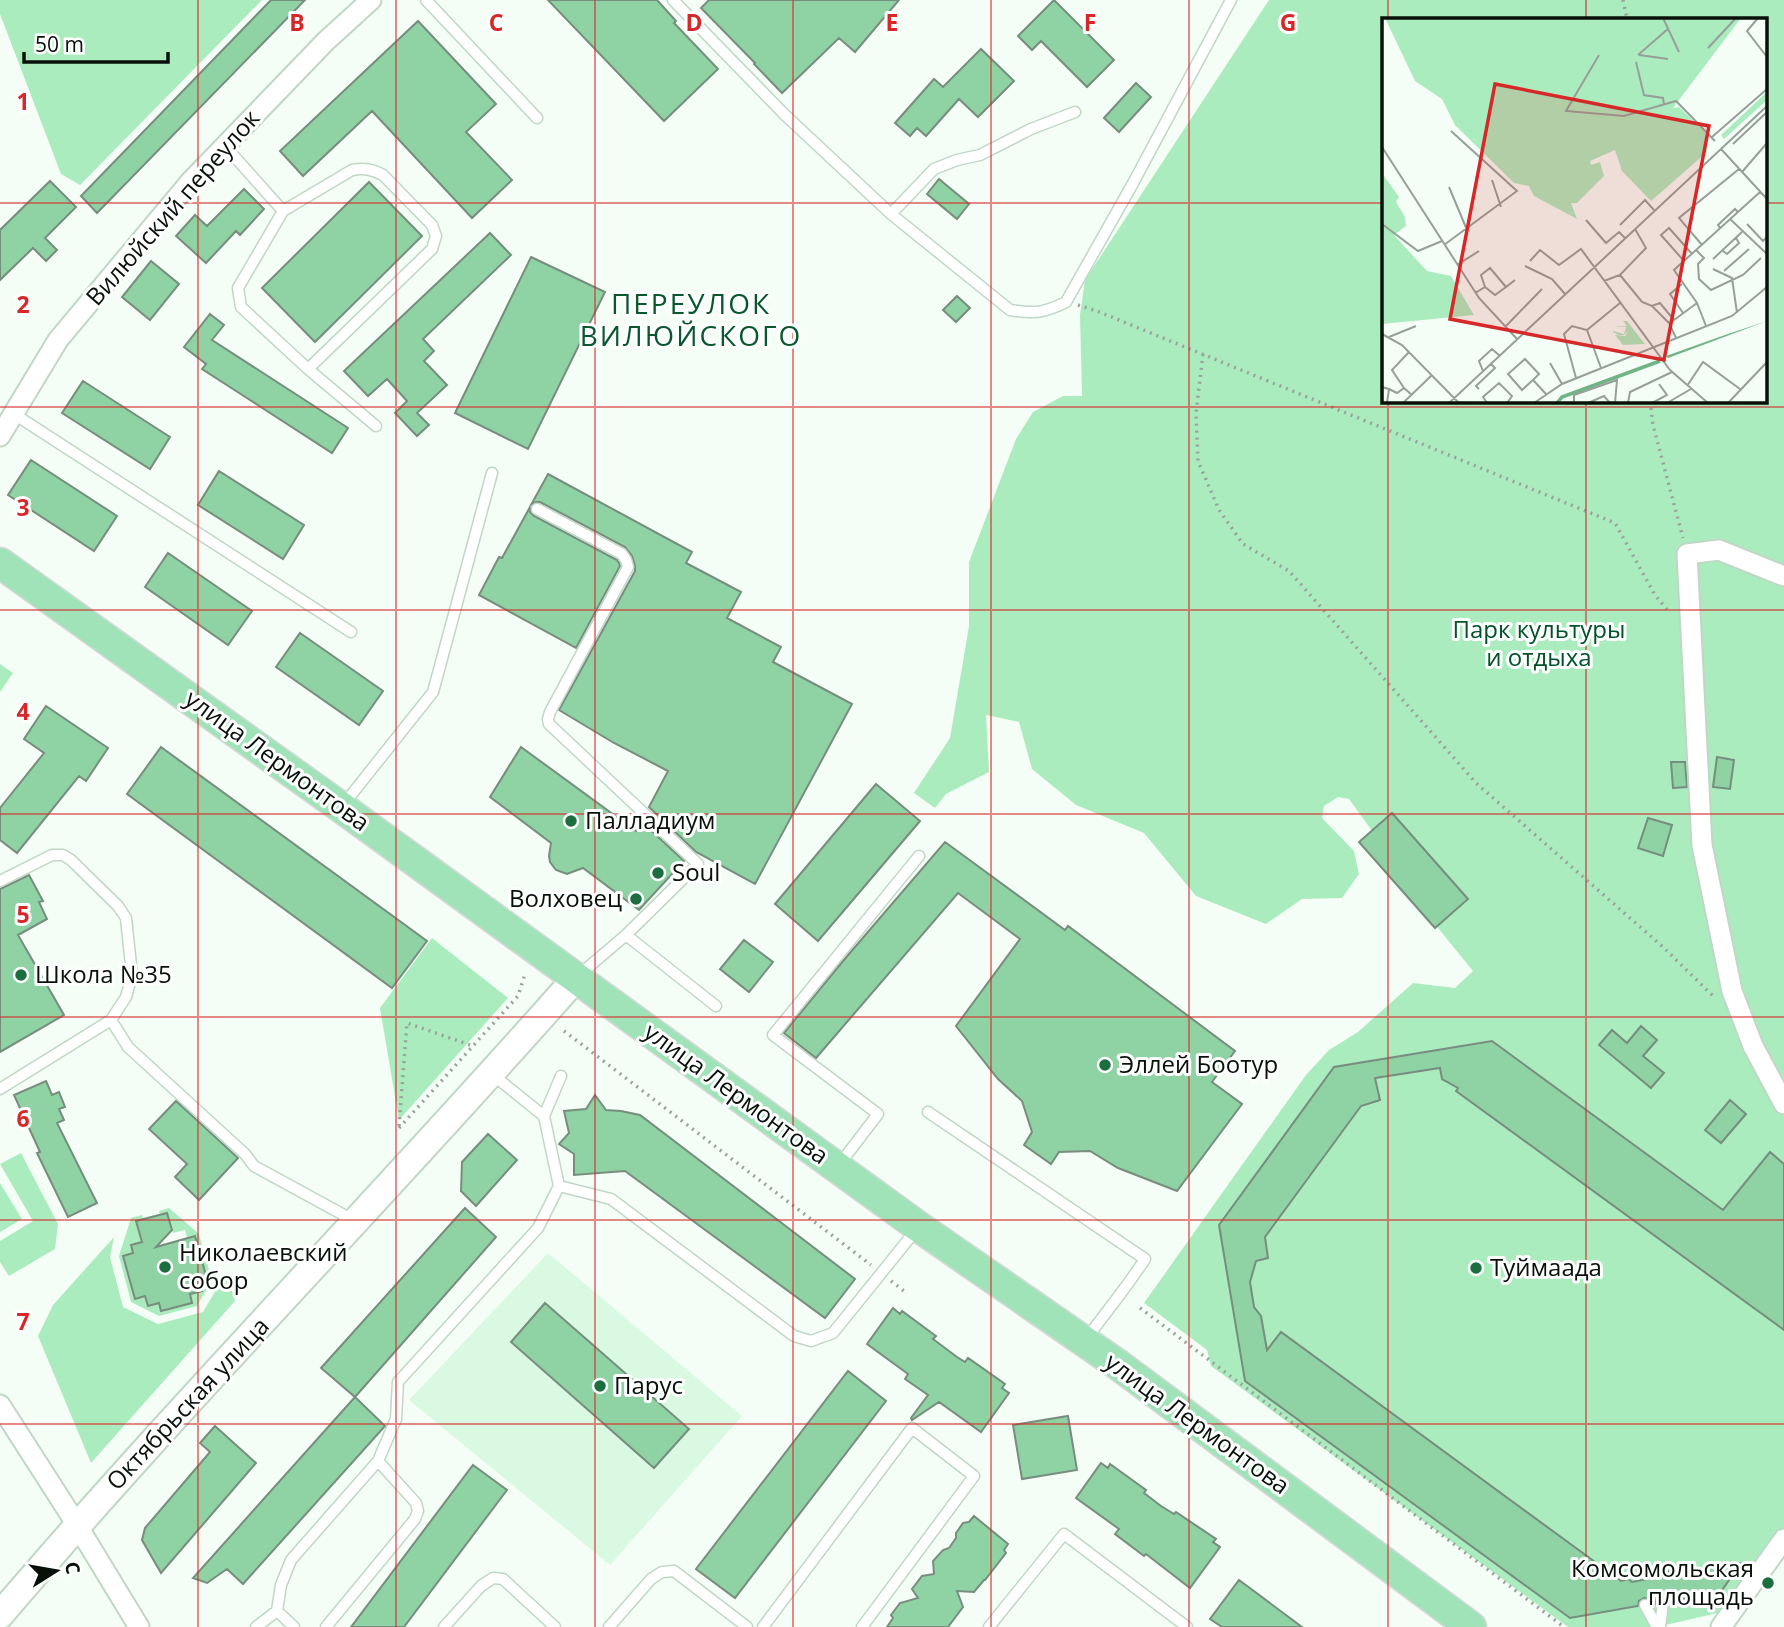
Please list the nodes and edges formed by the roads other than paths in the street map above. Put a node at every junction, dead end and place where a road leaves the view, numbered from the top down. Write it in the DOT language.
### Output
graph roads {
  1 [pos="371,0"];
  2 [pos="426,0"];
  3 [pos="1231,0"];
  4 [pos="675,1"];
  5 [pos="1075,112"];
  6 [pos="537,118"];
  7 [pos="225,146"];
  8 [pos="283,211"];
  9 [pos="891,214"];
  10 [pos="308,369"];
  11 [pos="13,414"];
  12 [pos="376,426"];
  13 [pos="0,436"];
  14 [pos="492,473"];
  15 [pos="537,509"];
  16 [pos="0,563"];
  17 [pos="1784,576"];
  18 [pos="351,632"];
  19 [pos="342,807"];
  20 [pos="919,856"];
  21 [pos="0,881"];
  22 [pos="626,935"];
  23 [pos="576,978"];
  24 [pos="716,1006"];
  25 [pos="111,1020"];
  26 [pos="491,1073"];
  27 [pos="561,1076"];
  28 [pos="0,1089"];
  29 [pos="1784,1104"];
  30 [pos="928,1112"];
  31 [pos="544,1116"];
  32 [pos="837,1167"];
  33 [pos="559,1186"];
  34 [pos="356,1222"];
  35 [pos="919,1227"];
  36 [pos="1085,1341"];
  37 [pos="0,1405"];
  38 [pos="378,1461"];
  39 [pos="77,1525"];
  40 [pos="1784,1539"];
  41 [pos="1784,1554"];
  42 [pos="277,1611"];
  43 [pos="0,1615"];
  44 [pos="139,1627"];
  45 [pos="256,1627"];
  46 [pos="294,1627"];
  47 [pos="326,1627"];
  48 [pos="444,1627"];
  49 [pos="555,1627"];
  50 [pos="609,1627"];
  51 [pos="747,1627"];
  52 [pos="763,1627"];
  53 [pos="862,1627"];
  54 [pos="989,1627"];
  55 [pos="1187,1627"];
  56 [pos="1471,1627"];
  57 [pos="1658,1627"];
  58 [pos="1720,1627"];
  59 [pos="1728,1627"];
  1 -- 7 [label="street, Вилюйский переулок"];
  2 -- 6 [label="lane"];
  3 -- 9 [label="lane"];
  4 -- 9 [label="lane"];
  5 -- 9 [label="lane"];
  7 -- 8 [label="lane"];
  7 -- 11 [label="street, Вилюйский переулок"];
  8 -- 10 [label="lane"];
  8 -- 10 [label="lane"];
  10 -- 12 [label="lane"];
  11 -- 13 [label="street, Вилюйский переулок"];
  11 -- 18 [label="lane"];
  14 -- 19 [label="lane"];
  15 -- 22 [label="lane"];
  16 -- 19 [label="main road, улица Лермонтова"];
  17 -- 29 [label="street"];
  19 -- 23 [label="main road, улица Лермонтова"];
  20 -- 32 [label="lane"];
  21 -- 25 [label="lane"];
  22 -- 23 [label="lane"];
  22 -- 24 [label="lane"];
  23 -- 26 [label="street, Октябрьская улица"];
  23 -- 32 [label="main road, улица Лермонтова"];
  25 -- 28 [label="lane"];
  25 -- 34 [label="lane"];
  26 -- 31 [label="lane"];
  26 -- 34 [label="street, Октябрьская улица"];
  27 -- 31 [label="lane"];
  30 -- 36 [label="lane"];
  31 -- 33 [label="lane"];
  32 -- 35 [label="main road, улица Лермонтова"];
  33 -- 35 [label="lane"];
  33 -- 38 [label="lane"];
  34 -- 39 [label="street, Октябрьская улица"];
  35 -- 36 [label="main road, улица Лермонтова"];
  36 -- 56 [label="main road, улица Лермонтова"];
  37 -- 39 [label="street"];
  38 -- 42 [label="lane"];
  38 -- 47 [label="lane"];
  39 -- 43 [label="street, Октябрьская улица"];
  39 -- 44 [label="street"];
  40 -- 58 [label="street"];
  41 -- 59 [label="lane"];
  42 -- 45 [label="lane"];
  42 -- 46 [label="lane"];
  48 -- 49 [label="lane"];
  50 -- 51 [label="lane"];
  52 -- 53 [label="lane"];
  54 -- 55 [label="lane"];
  57 -- 57 [label="lane"];
}
